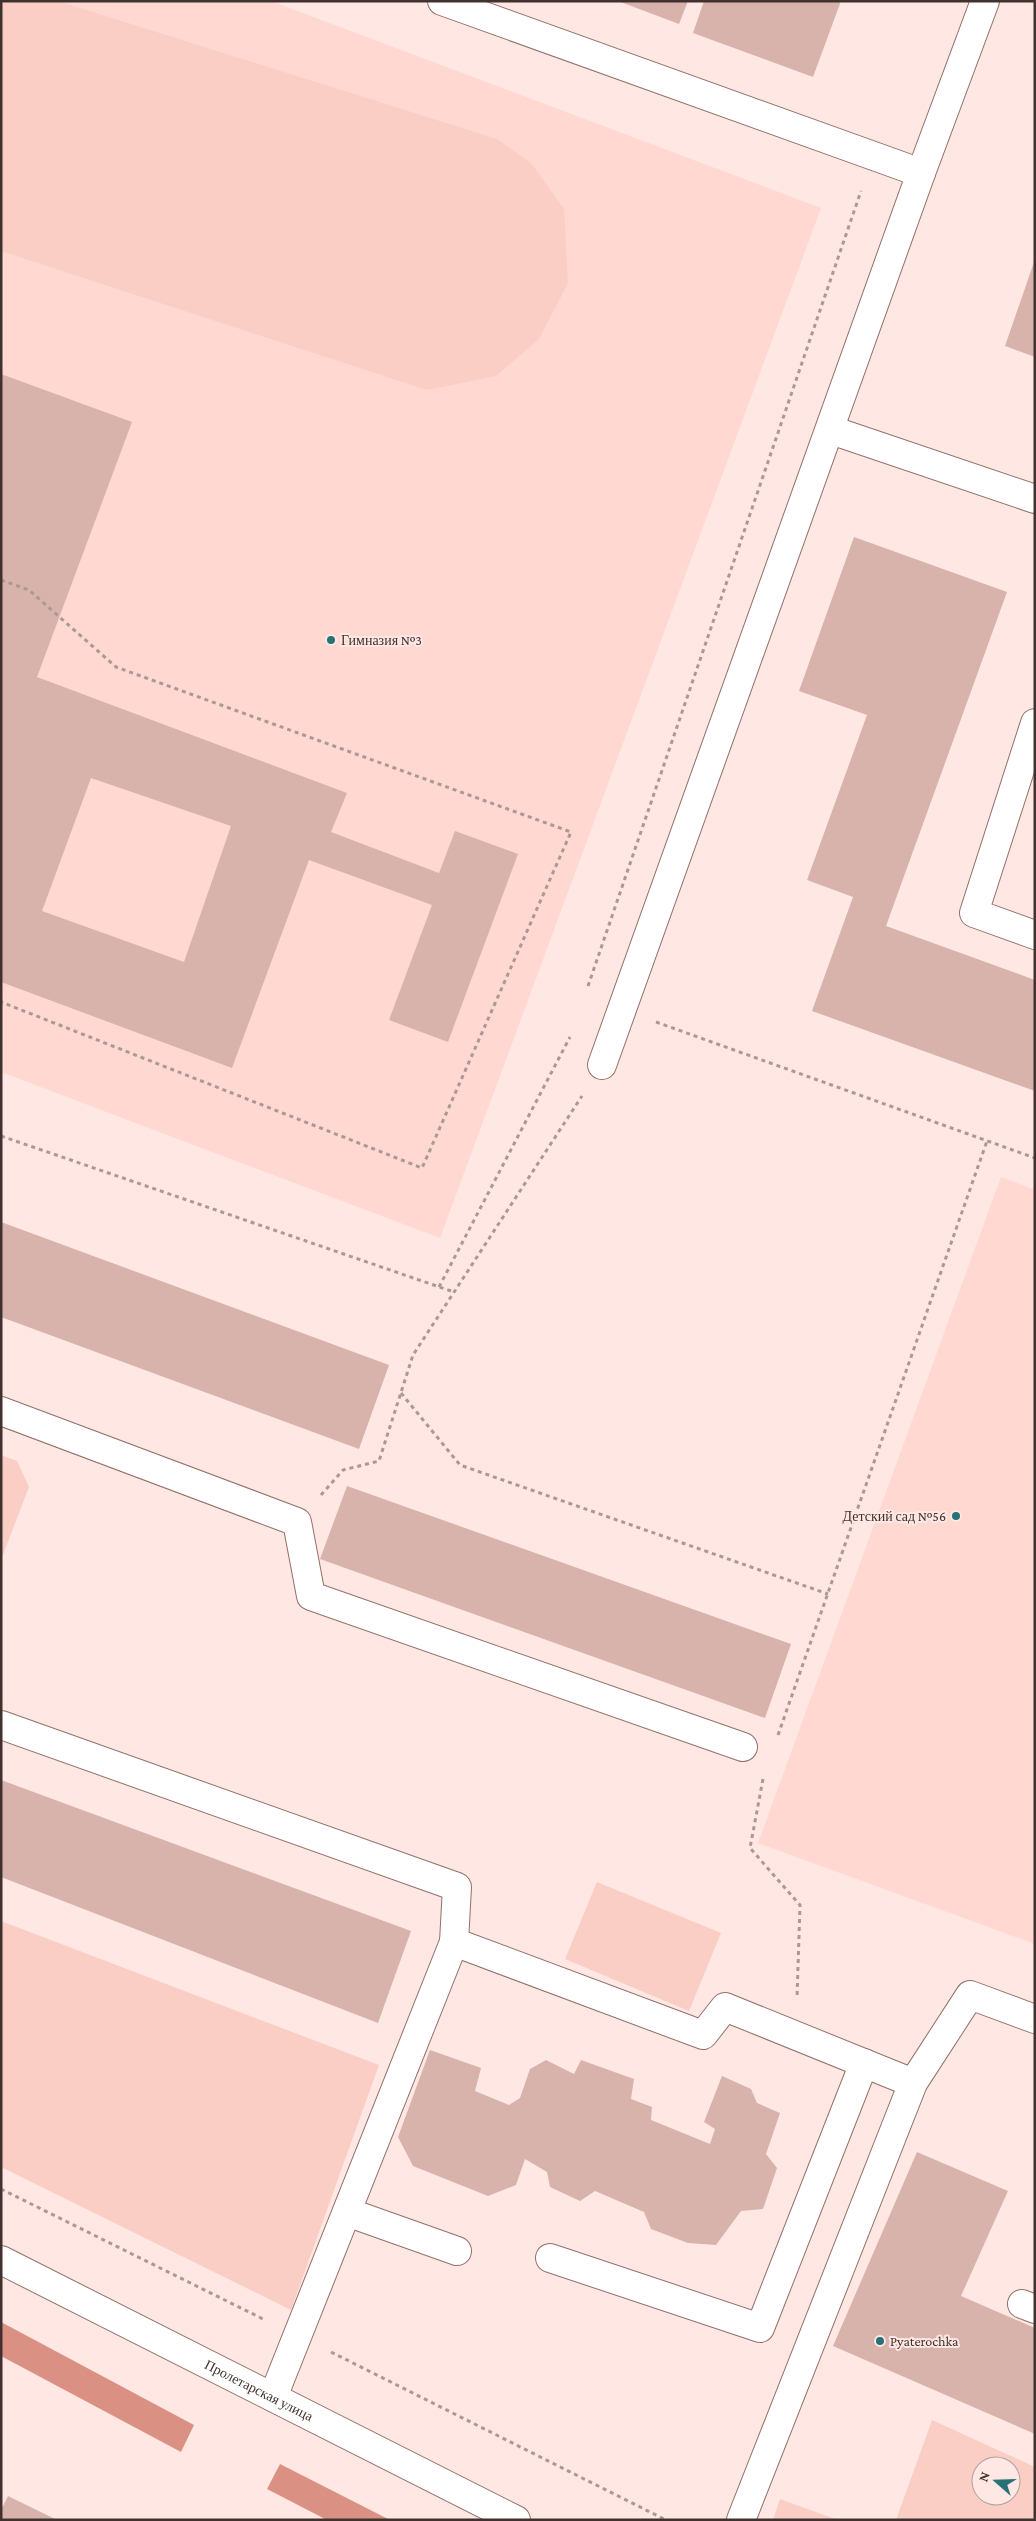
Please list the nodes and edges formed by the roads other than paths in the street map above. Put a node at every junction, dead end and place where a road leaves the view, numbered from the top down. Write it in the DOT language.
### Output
graph roads {
  1 [pos="442,1"];
  2 [pos="985,1"];
  3 [pos="921,173"];
  4 [pos="831,430"];
  5 [pos="1035,499"];
  6 [pos="1035,723"];
  7 [pos="1030,758"];
  8 [pos="1035,935"];
  9 [pos="602,1064"];
  10 [pos="1,1411"];
  11 [pos="1,1725"];
  12 [pos="743,1747"];
  13 [pos="454,1942"];
  14 [pos="1035,2019"];
  15 [pos="864,2063"];
  16 [pos="913,2083"];
  17 [pos="347,2212"];
  18 [pos="457,2251"];
  19 [pos="550,2258"];
  20 [pos="1,2260"];
  21 [pos="273,2397"];
  22 [pos="516,2520"];
  23 [pos="741,2520"];
  1 -- 3 [label="street"];
  2 -- 3 [label="street"];
  3 -- 4 [label="street"];
  4 -- 5 [label="street"];
  4 -- 9 [label="street"];
  6 -- 7 [label="street"];
  7 -- 8 [label="street"];
  10 -- 12 [label="street"];
  11 -- 13 [label="street"];
  13 -- 15 [label="street"];
  13 -- 17 [label="street"];
  14 -- 16 [label="street"];
  15 -- 16 [label="street"];
  15 -- 19 [label="street"];
  16 -- 23 [label="street"];
  17 -- 18 [label="street"];
  17 -- 21 [label="street"];
  20 -- 21 [label="street, Пролетарская улица"];
  21 -- 22 [label="street, Пролетарская улица"];
}
